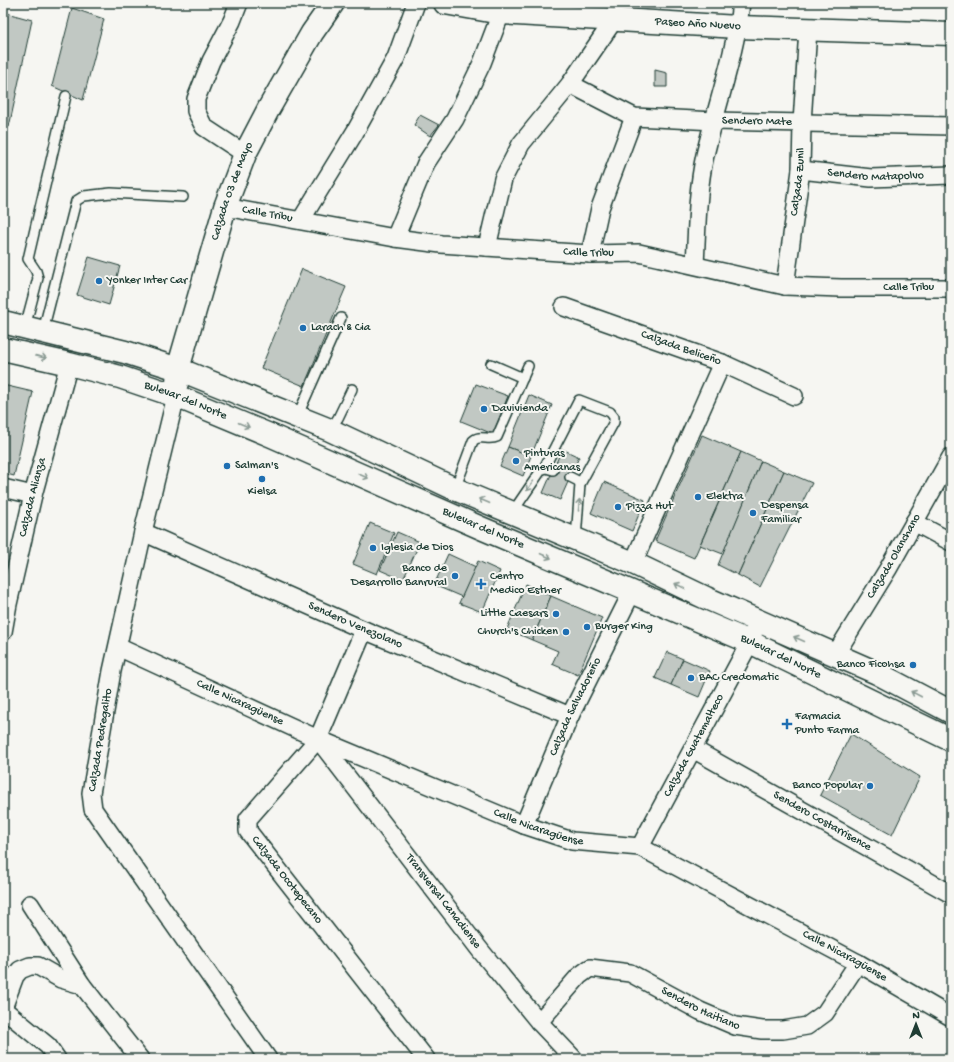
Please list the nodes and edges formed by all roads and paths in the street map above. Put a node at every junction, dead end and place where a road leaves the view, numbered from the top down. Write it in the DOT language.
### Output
graph roads {
  1 [pos="239,3"];
  2 [pos="333,3"];
  3 [pos="416,3"];
  4 [pos="445,3"];
  5 [pos="741,3"];
  6 [pos="501,13"];
  7 [pos="614,20"];
  8 [pos="738,27"];
  9 [pos="808,29"];
  10 [pos="951,34"];
  11 [pos="570,84"];
  12 [pos="66,96"];
  13 [pos="634,117"];
  14 [pos="715,121"];
  15 [pos="802,123"];
  16 [pos="951,126"];
  17 [pos="245,154"];
  18 [pos="801,170"];
  19 [pos="951,175"];
  20 [pos="183,196"];
  21 [pos="225,207"];
  22 [pos="301,220"];
  23 [pos="395,238"];
  24 [pos="487,247"];
  25 [pos="590,254"];
  26 [pos="695,265"];
  27 [pos="785,286"];
  28 [pos="951,288"];
  29 [pos="564,307"];
  30 [pos="341,318"];
  31 [pos="3,322"];
  32 [pos="34,329"];
  33 [pos="3,348"];
  34 [pos="722,363"];
  35 [pos="69,364"];
  36 [pos="491,364"];
  37 [pos="528,366"];
  38 [pos="178,369"];
  39 [pos="523,378"];
  40 [pos="352,389"];
  41 [pos="176,396"];
  42 [pos="794,396"];
  43 [pos="297,417"];
  44 [pos="330,430"];
  45 [pos="951,457"];
  46 [pos="570,477"];
  47 [pos="580,484"];
  48 [pos="3,488"];
  49 [pos="455,489"];
  50 [pos="33,495"];
  51 [pos="512,513"];
  52 [pos="914,522"];
  53 [pos="143,532"];
  54 [pos="576,539"];
  55 [pos="951,542"];
  56 [pos="633,563"];
  57 [pos="632,592"];
  58 [pos="5,604"];
  59 [pos="758,621"];
  60 [pos="364,630"];
  61 [pos="3,632"];
  62 [pos="750,642"];
  63 [pos="118,647"];
  64 [pos="835,656"];
  65 [pos="951,712"];
  66 [pos="570,716"];
  67 [pos="318,739"];
  68 [pos="951,740"];
  69 [pos="693,749"];
  70 [pos="524,825"];
  71 [pos="640,848"];
  72 [pos="951,894"];
  73 [pos="30,904"];
  74 [pos="858,963"];
  75 [pos="82,985"];
  76 [pos="3,1009"];
  77 [pos="951,1017"];
  78 [pos="539,1022"];
  79 [pos="57,1059"];
  80 [pos="140,1059"];
  81 [pos="268,1059"];
  82 [pos="426,1059"];
  83 [pos="574,1059"];
  1 -- 17 [label="street"];
  2 -- 17 [label="main road, Calzada 03 de Mayo"];
  3 -- 22 [label="street"];
  4 -- 6 [label="main road, Paseo Año Nuevo"];
  5 -- 8 [label="street"];
  6 -- 7 [label="main road, Paseo Año Nuevo"];
  6 -- 23 [label="street"];
  7 -- 8 [label="main road, Paseo Año Nuevo"];
  7 -- 11 [label="street"];
  8 -- 9 [label="main road, Paseo Año Nuevo"];
  8 -- 14 [label="street"];
  9 -- 10 [label="main road, Paseo Año Nuevo"];
  9 -- 15 [label="street, Calzada Zunil"];
  11 -- 13 [label="street, Sendero Mate"];
  11 -- 24 [label="street"];
  12 -- 32 [label="lane"];
  13 -- 14 [label="street, Sendero Mate"];
  13 -- 25 [label="street"];
  14 -- 15 [label="street, Sendero Mate"];
  14 -- 26 [label="street"];
  15 -- 16 [label="street, Sendero Mate"];
  15 -- 18 [label="street, Calzada Zunil"];
  17 -- 21 [label="main road, Calzada 03 de Mayo"];
  18 -- 19 [label="street, Sendero Matapolvo"];
  18 -- 27 [label="street, Calzada Zunil"];
  20 -- 32 [label="lane"];
  21 -- 22 [label="street, Calle Tribu"];
  21 -- 38 [label="main road, Calzada 03 de Mayo"];
  22 -- 23 [label="street, Calle Tribu"];
  23 -- 24 [label="street, Calle Tribu"];
  24 -- 25 [label="street, Calle Tribu"];
  25 -- 26 [label="street, Calle Tribu"];
  26 -- 27 [label="street, Calle Tribu"];
  27 -- 28 [label="street, Calle Tribu"];
  29 -- 34 [label="street, Calzada Beliceño"];
  30 -- 43 [label="lane"];
  31 -- 32 [label="main road, Bulevar del Norte"];
  32 -- 38 [label="main road, Bulevar del Norte"];
  33 -- 35 [label="main road, Bulevar del Norte, one-way"];
  34 -- 42 [label="street, Calzada Beliceño"];
  34 -- 56 [label="street"];
  35 -- 41 [label="main road, Bulevar del Norte"];
  35 -- 50 [label="street, Calzada Alianza"];
  36 -- 39 [label="lane"];
  37 -- 39 [label="lane"];
  38 -- 41 [label="main road, Calzada 03 de Mayo"];
  38 -- 43 [label="main road, Bulevar del Norte"];
  39 -- 49 [label="lane"];
  40 -- 44 [label="lane"];
  41 -- 53 [label="street, Calzada Pedregalito"];
  41 -- 57 [label="main road, Bulevar del Norte, one-way"];
  43 -- 44 [label="main road, Bulevar del Norte"];
  44 -- 49 [label="main road, Bulevar del Norte"];
  45 -- 52 [label="street, Calzada Olanchano"];
  46 -- 47 [label="lane"];
  47 -- 51 [label="lane, one-way"];
  54 -- 47 [label="lane, one-way"];
  48 -- 50 [label="street"];
  51 -- 49 [label="main road, Bulevar del Norte, one-way"];
  50 -- 58 [label="street, Calzada Alianza"];
  51 -- 54 [label="main road, Bulevar del Norte"];
  52 -- 55 [label="street"];
  52 -- 64 [label="street, Calzada Olanchano"];
  53 -- 60 [label="street, Sendero Venezolano"];
  53 -- 63 [label="street, Calzada Pedregalito"];
  54 -- 56 [label="main road, Bulevar del Norte"];
  59 -- 56 [label="main road, Bulevar del Norte, one-way"];
  57 -- 62 [label="main road, Bulevar del Norte"];
  57 -- 66 [label="street, Calzada Salvadoreño"];
  58 -- 61 [label="street, Calzada Alianza"];
  59 -- 62 [label="street, Calzada Guatemalteco"];
  64 -- 59 [label="main road, Bulevar del Norte, one-way"];
  60 -- 66 [label="street, Sendero Venezolano"];
  60 -- 67 [label="street, Calzada Ocotepecano"];
  62 -- 68 [label="main road, Bulevar del Norte"];
  62 -- 69 [label="street, Calzada Guatemalteco"];
  63 -- 67 [label="street, Calle Nicaragüense"];
  63 -- 81 [label="street, Calzada Pedregalito"];
  65 -- 64 [label="main road, Bulevar del Norte, one-way"];
  66 -- 70 [label="street, Calzada Salvadoreño"];
  67 -- 70 [label="street, Calle Nicaragüense"];
  67 -- 78 [label="street, Transversal Canadiense"];
  67 -- 82 [label="street, Calzada Ocotepecano"];
  69 -- 71 [label="street, Calzada Guatemalteco"];
  69 -- 72 [label="street, Sendero Costarrisence"];
  70 -- 71 [label="street, Calle Nicaragüense"];
  71 -- 74 [label="street, Calle Nicaragüense"];
  73 -- 75 [label="street"];
  74 -- 77 [label="street, Calle Nicaragüense"];
  74 -- 78 [label="street, Sendero Haitiano"];
  75 -- 76 [label="street"];
  75 -- 80 [label="street"];
  76 -- 79 [label="street"];
  78 -- 83 [label="street, Transversal Canadiense"];
}
